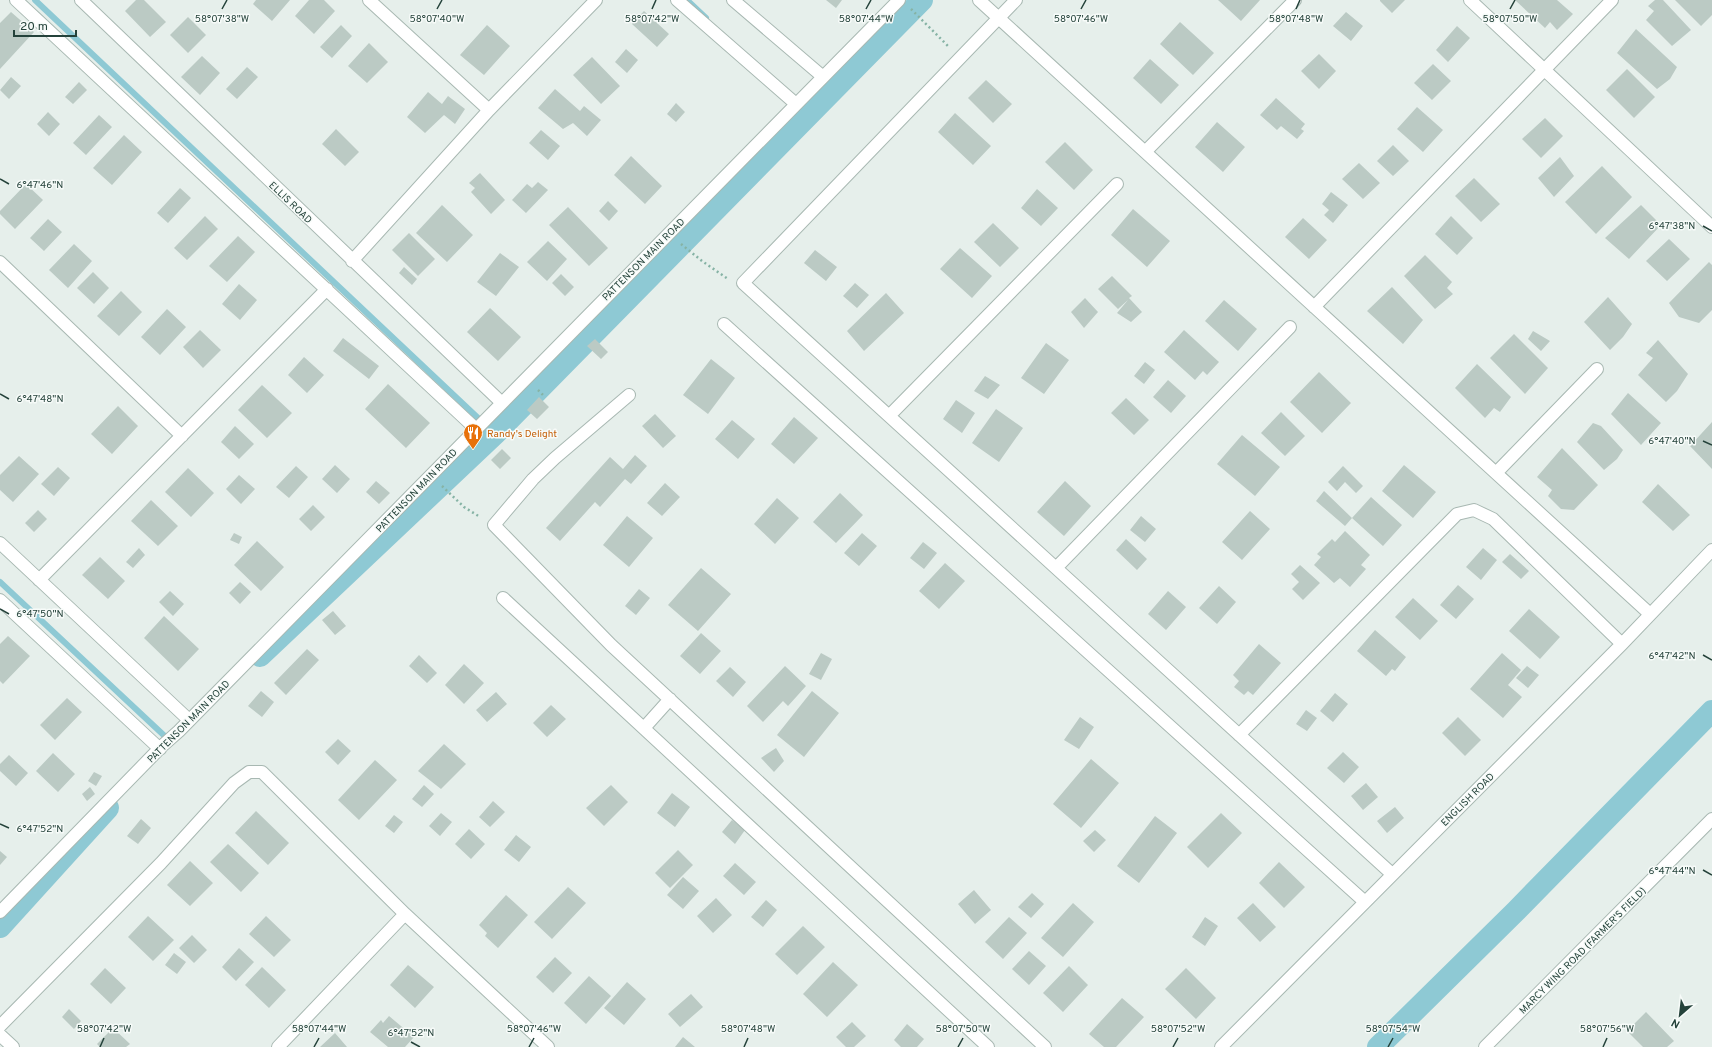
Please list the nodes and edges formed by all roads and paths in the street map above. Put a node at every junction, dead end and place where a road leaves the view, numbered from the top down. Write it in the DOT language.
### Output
graph roads {
  1 [pos="16,0"];
  2 [pos="81,0"];
  3 [pos="369,0"];
  4 [pos="596,0"];
  5 [pos="677,0"];
  6 [pos="733,0"];
  7 [pos="899,0"];
  8 [pos="978,0"];
  9 [pos="1016,0"];
  10 [pos="1295,0"];
  11 [pos="1470,0"];
  12 [pos="1612,0"];
  13 [pos="909,8"];
  14 [pos="995,15"];
  15 [pos="948,46"];
  16 [pos="1544,69"];
  17 [pos="822,76"];
  18 [pos="796,104"];
  19 [pos="489,110"];
  20 [pos="1145,152"];
  21 [pos="1117,184"];
  22 [pos="1712,227"];
  23 [pos="668,234"];
  24 [pos="352,261"];
  25 [pos="0,262"];
  26 [pos="733,282"];
  27 [pos="327,289"];
  28 [pos="1314,307"];
  29 [pos="724,324"];
  30 [pos="1290,327"];
  31 [pos="1597,369"];
  32 [pos="629,395"];
  33 [pos="502,403"];
  34 [pos="890,416"];
  35 [pos="476,428"];
  36 [pos="182,436"];
  37 [pos="1496,473"];
  38 [pos="430,475"];
  39 [pos="464,507"];
  40 [pos="0,543"];
  41 [pos="1712,550"];
  42 [pos="1056,568"];
  43 [pos="39,580"];
  44 [pos="503,598"];
  45 [pos="0,600"];
  46 [pos="1650,614"];
  47 [pos="1622,644"];
  48 [pos="670,699"];
  49 [pos="189,720"];
  50 [pos="644,728"];
  51 [pos="1239,735"];
  52 [pos="161,747"];
  53 [pos="1712,819"];
  54 [pos="1392,874"];
  55 [pos="1365,902"];
  56 [pos="0,912"];
  57 [pos="405,914"];
  58 [pos="0,1026"];
  59 [pos="0,1035"];
  60 [pos="13,1047"];
  61 [pos="278,1047"];
  62 [pos="548,1047"];
  63 [pos="988,1047"];
  64 [pos="1046,1047"];
  65 [pos="1221,1047"];
  66 [pos="1486,1047"];
  1 -- 27 [label="street"];
  2 -- 24 [label="street, ELLIS ROAD"];
  3 -- 19 [label="street"];
  4 -- 19 [label="street"];
  5 -- 18 [label="street"];
  6 -- 17 [label="street"];
  7 -- 17 [label="street, PATTENSON MAIN ROAD"];
  8 -- 14 [label="street"];
  9 -- 14 [label="street"];
  10 -- 20 [label="street"];
  11 -- 16 [label="street"];
  12 -- 16 [label="street"];
  13 -- 15 [label="path"];
  14 -- 20 [label="street"];
  14 -- 34 [label="street"];
  16 -- 22 [label="street"];
  16 -- 28 [label="street"];
  17 -- 18 [label="street, PATTENSON MAIN ROAD"];
  18 -- 23 [label="street, PATTENSON MAIN ROAD"];
  19 -- 24 [label="street"];
  20 -- 28 [label="street"];
  21 -- 34 [label="street"];
  23 -- 26 [label="path"];
  23 -- 33 [label="street, PATTENSON MAIN ROAD"];
  24 -- 33 [label="street, ELLIS ROAD"];
  25 -- 36 [label="street"];
  27 -- 35 [label="street"];
  27 -- 36 [label="street"];
  28 -- 37 [label="street"];
  29 -- 55 [label="street"];
  30 -- 42 [label="street"];
  31 -- 37 [label="street"];
  32 -- 48 [label="street"];
  33 -- 35 [label="street, PATTENSON MAIN ROAD"];
  34 -- 42 [label="street"];
  35 -- 38 [label="street, PATTENSON MAIN ROAD"];
  36 -- 43 [label="street"];
  37 -- 46 [label="street"];
  38 -- 39 [label="path"];
  38 -- 49 [label="street, PATTENSON MAIN ROAD"];
  40 -- 43 [label="street"];
  41 -- 46 [label="street, ENGLISH ROAD"];
  42 -- 51 [label="street"];
  43 -- 49 [label="street"];
  44 -- 50 [label="street"];
  45 -- 52 [label="street"];
  46 -- 47 [label="street, ENGLISH ROAD"];
  47 -- 51 [label="street"];
  47 -- 54 [label="street, ENGLISH ROAD"];
  48 -- 50 [label="street"];
  48 -- 64 [label="street"];
  49 -- 52 [label="street, PATTENSON MAIN ROAD"];
  50 -- 63 [label="street"];
  51 -- 54 [label="street"];
  52 -- 56 [label="street, PATTENSON MAIN ROAD"];
  53 -- 66 [label="street, MARCY WING ROAD (FARMER'S FIELD)"];
  54 -- 55 [label="street, ENGLISH ROAD"];
  55 -- 65 [label="street, ENGLISH ROAD"];
  57 -- 58 [label="street"];
  57 -- 61 [label="street"];
  57 -- 62 [label="street"];
  59 -- 60 [label="street"];
}
